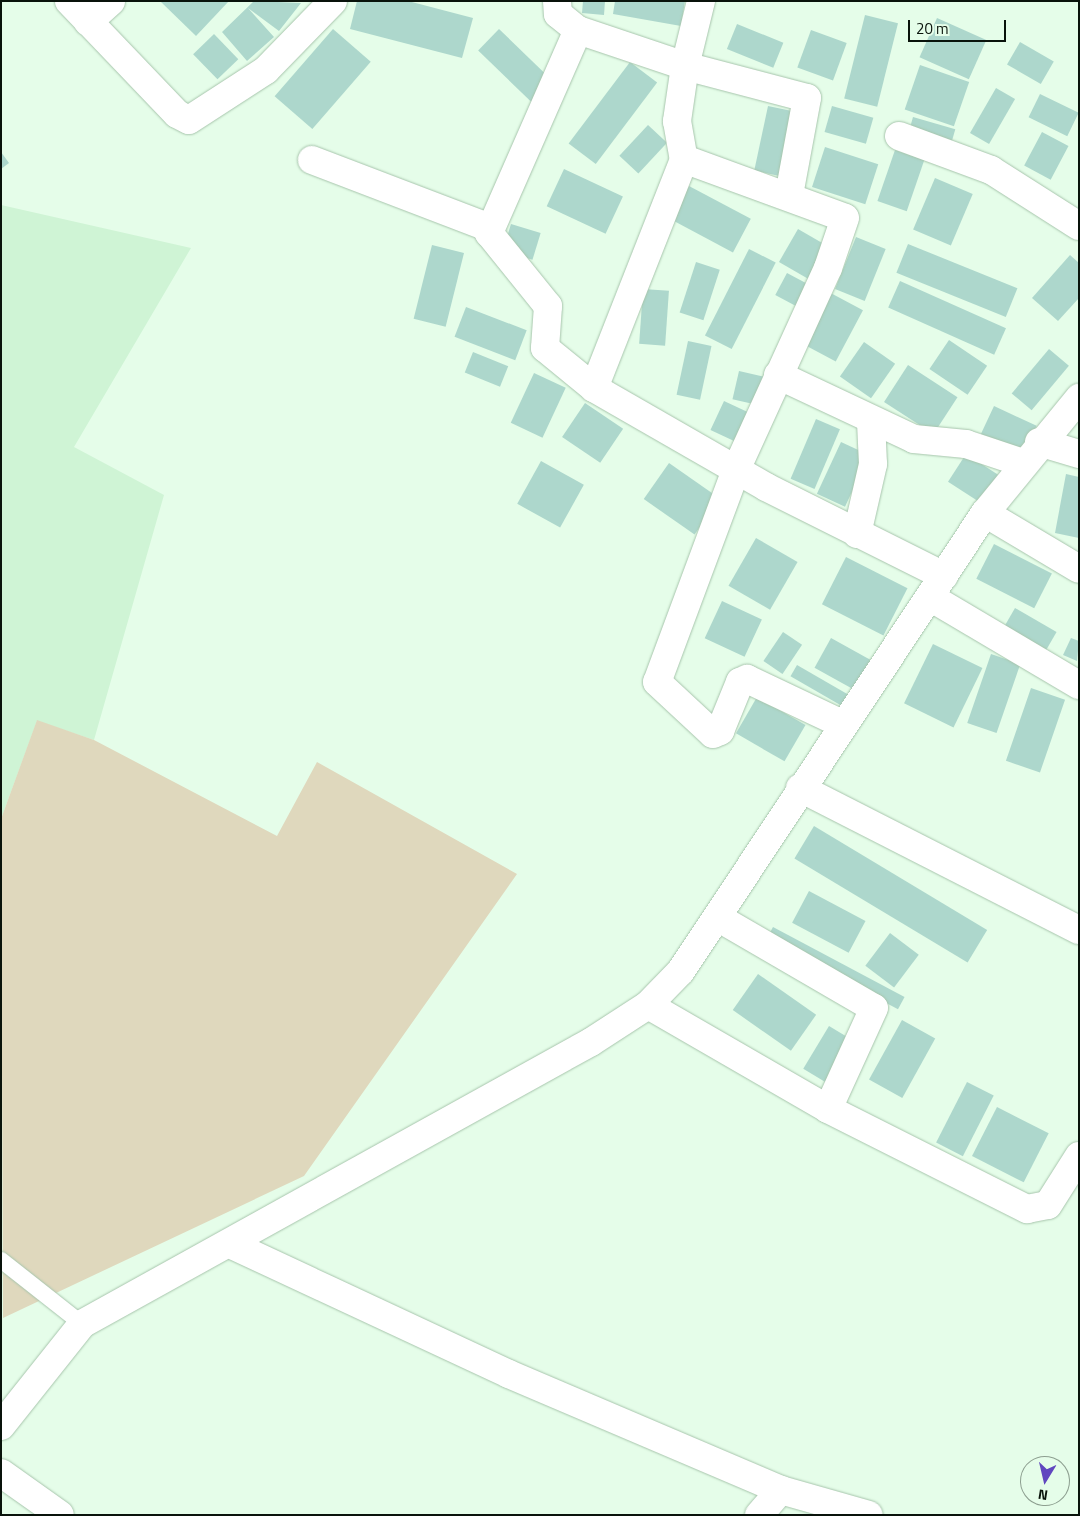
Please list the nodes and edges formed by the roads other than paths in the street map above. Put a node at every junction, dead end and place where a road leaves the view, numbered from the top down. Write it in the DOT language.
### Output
graph roads {
  1 [pos="69,1"];
  2 [pos="111,1"];
  3 [pos="333,1"];
  4 [pos="701,1"];
  5 [pos="553,2"];
  6 [pos="88,22"];
  7 [pos="578,30"];
  8 [pos="685,66"];
  9 [pos="899,136"];
  10 [pos="684,159"];
  11 [pos="312,160"];
  12 [pos="788,195"];
  13 [pos="1079,226"];
  14 [pos="490,228"];
  15 [pos="778,375"];
  16 [pos="594,388"];
  17 [pos="1079,398"];
  18 [pos="871,421"];
  19 [pos="1039,442"];
  20 [pos="1079,454"];
  21 [pos="1023,463"];
  22 [pos="736,470"];
  23 [pos="985,512"];
  24 [pos="857,534"];
  25 [pos="1079,569"];
  26 [pos="937,586"];
  27 [pos="1077,680"];
  28 [pos="842,724"];
  29 [pos="800,788"];
  30 [pos="717,917"];
  31 [pos="1079,930"];
  32 [pos="648,1005"];
  33 [pos="828,1109"];
  34 [pos="1078,1159"];
  35 [pos="230,1244"];
  36 [pos="1,1260"];
  37 [pos="82,1324"];
  38 [pos="1,1426"];
  39 [pos="1,1473"];
  40 [pos="781,1490"];
  41 [pos="60,1515"];
  42 [pos="759,1515"];
  43 [pos="869,1515"];
  1 -- 6 [label="street"];
  2 -- 6 [label="street"];
  3 -- 6 [label="street"];
  4 -- 8 [label="street"];
  5 -- 7 [label="street"];
  7 -- 8 [label="street"];
  7 -- 14 [label="street"];
  8 -- 10 [label="street"];
  8 -- 12 [label="street"];
  9 -- 13 [label="street"];
  10 -- 12 [label="street"];
  10 -- 16 [label="street"];
  11 -- 14 [label="street"];
  12 -- 15 [label="street"];
  14 -- 16 [label="street"];
  15 -- 18 [label="street"];
  15 -- 22 [label="street"];
  16 -- 22 [label="street"];
  17 -- 19 [label="street"];
  18 -- 21 [label="street"];
  18 -- 24 [label="street"];
  19 -- 20 [label="street"];
  19 -- 21 [label="street"];
  21 -- 23 [label="street"];
  22 -- 24 [label="street"];
  22 -- 28 [label="street"];
  23 -- 25 [label="street"];
  23 -- 26 [label="street"];
  24 -- 26 [label="street"];
  26 -- 27 [label="street"];
  26 -- 28 [label="street"];
  28 -- 29 [label="street"];
  29 -- 30 [label="street"];
  29 -- 31 [label="street"];
  30 -- 32 [label="street"];
  30 -- 33 [label="street"];
  32 -- 33 [label="street"];
  32 -- 35 [label="street"];
  33 -- 34 [label="street"];
  35 -- 37 [label="street"];
  35 -- 40 [label="street"];
  36 -- 37 [label="lane"];
  37 -- 38 [label="street"];
  39 -- 41 [label="street"];
  40 -- 42 [label="street"];
  40 -- 43 [label="street"];
}
